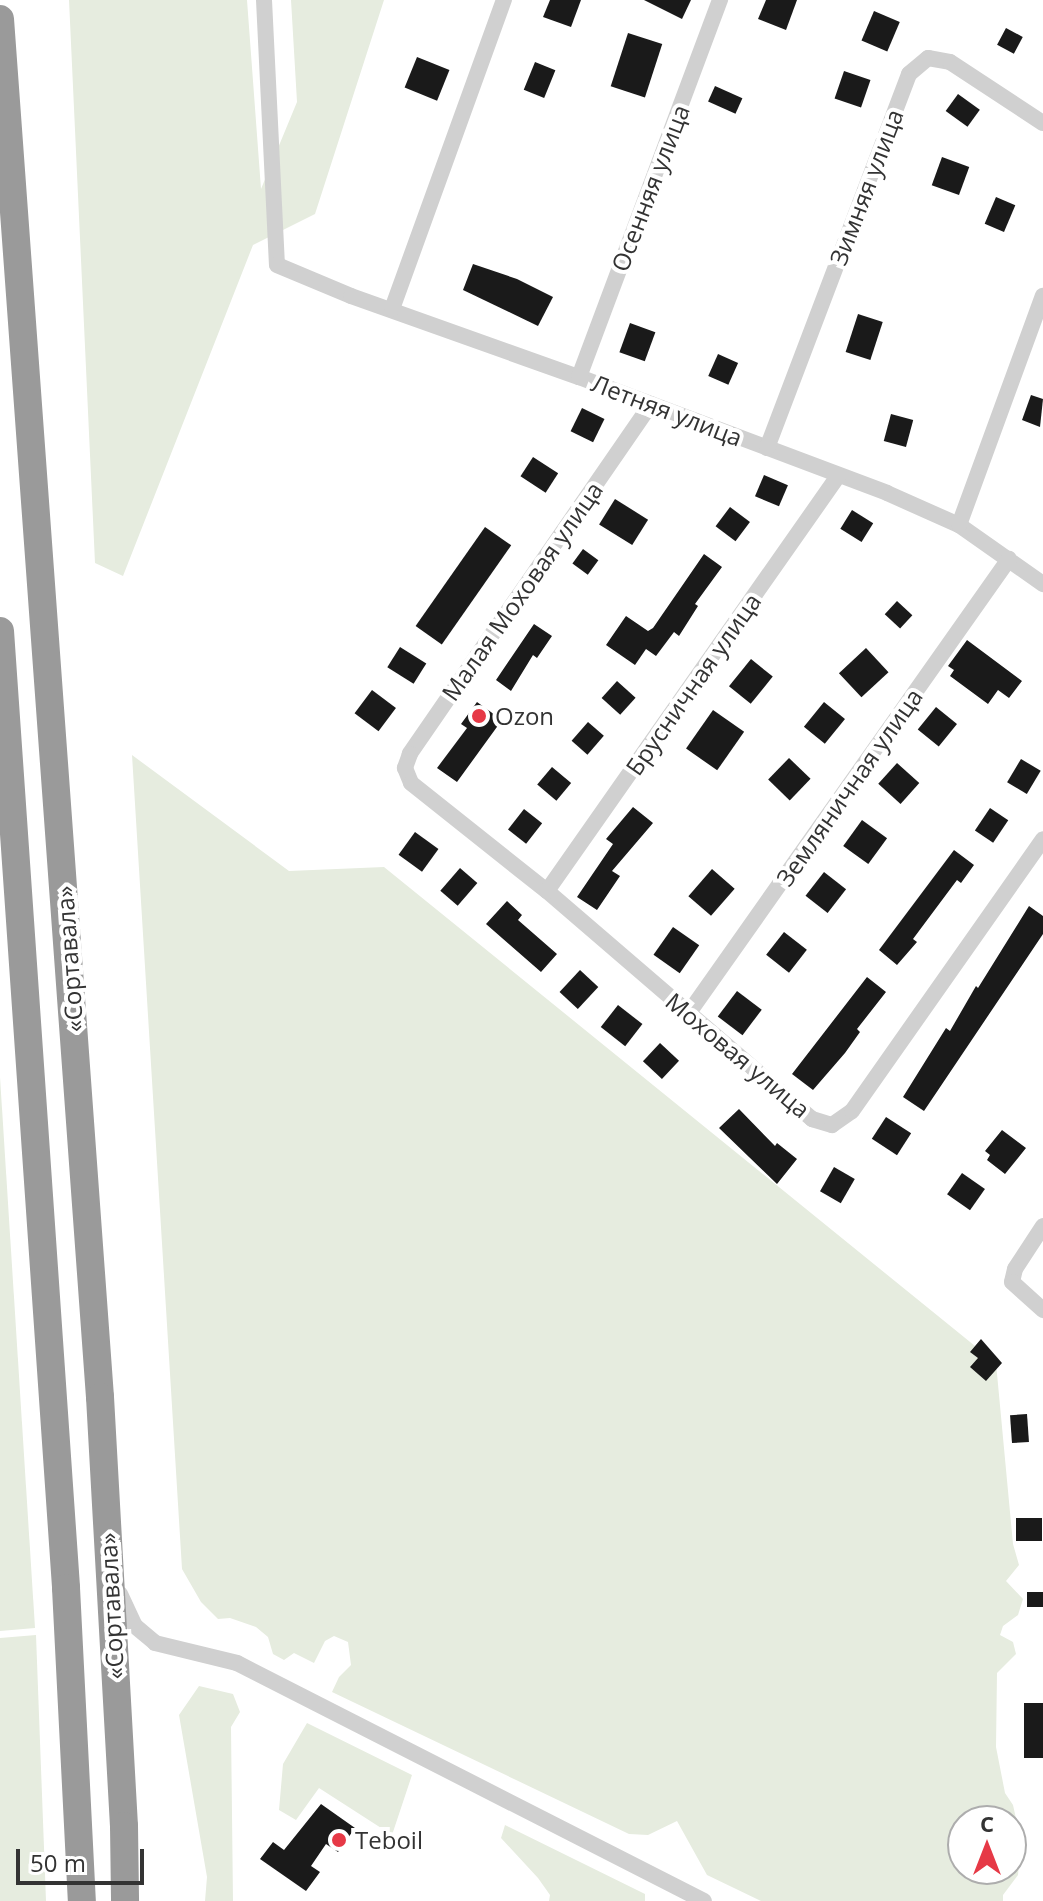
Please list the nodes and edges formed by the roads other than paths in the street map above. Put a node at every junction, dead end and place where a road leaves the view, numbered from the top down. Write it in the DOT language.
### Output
graph roads {
  1 [pos="264,0"];
  2 [pos="504,0"];
  3 [pos="720,0"];
  4 [pos="0,19"];
  5 [pos="1043,123"];
  6 [pos="1043,296"];
  7 [pos="392,309"];
  8 [pos="579,377"];
  9 [pos="651,404"];
  10 [pos="767,448"];
  11 [pos="838,476"];
  12 [pos="959,525"];
  13 [pos="1009,559"];
  14 [pos="1043,584"];
  15 [pos="0,631"];
  16 [pos="411,783"];
  17 [pos="1043,839"];
  18 [pos="547,891"];
  19 [pos="688,1014"];
  20 [pos="1043,1226"];
  21 [pos="1043,1310"];
  22 [pos="108,1550"];
  23 [pos="82,1901"];
  24 [pos="125,1901"];
  25 [pos="704,1901"];
  1 -- 7 [label="street, Летняя улица"];
  2 -- 7 [label="street"];
  3 -- 8 [label="street, Осенняя улица"];
  4 -- 22 [label="highway, «Сортавала»"];
  5 -- 10 [label="street, Зимняя улица"];
  6 -- 12 [label="street"];
  7 -- 8 [label="street, Летняя улица"];
  8 -- 9 [label="street, Летняя улица"];
  9 -- 10 [label="street, Летняя улица"];
  9 -- 16 [label="street, Малая Моховая улица"];
  10 -- 11 [label="street, Летняя улица"];
  11 -- 12 [label="street, Летняя улица"];
  11 -- 18 [label="street, Брусничная улица"];
  12 -- 13 [label="street, Летняя улица"];
  13 -- 14 [label="street, Летняя улица"];
  13 -- 19 [label="street, Земляничная улица"];
  15 -- 23 [label="highway, «Сортавала»"];
  16 -- 18 [label="street, Моховая улица"];
  17 -- 19 [label="street, Моховая улица"];
  18 -- 19 [label="street, Моховая улица"];
  20 -- 21 [label="street"];
  22 -- 24 [label="highway, «Сортавала»"];
  22 -- 25 [label="street"];
}
